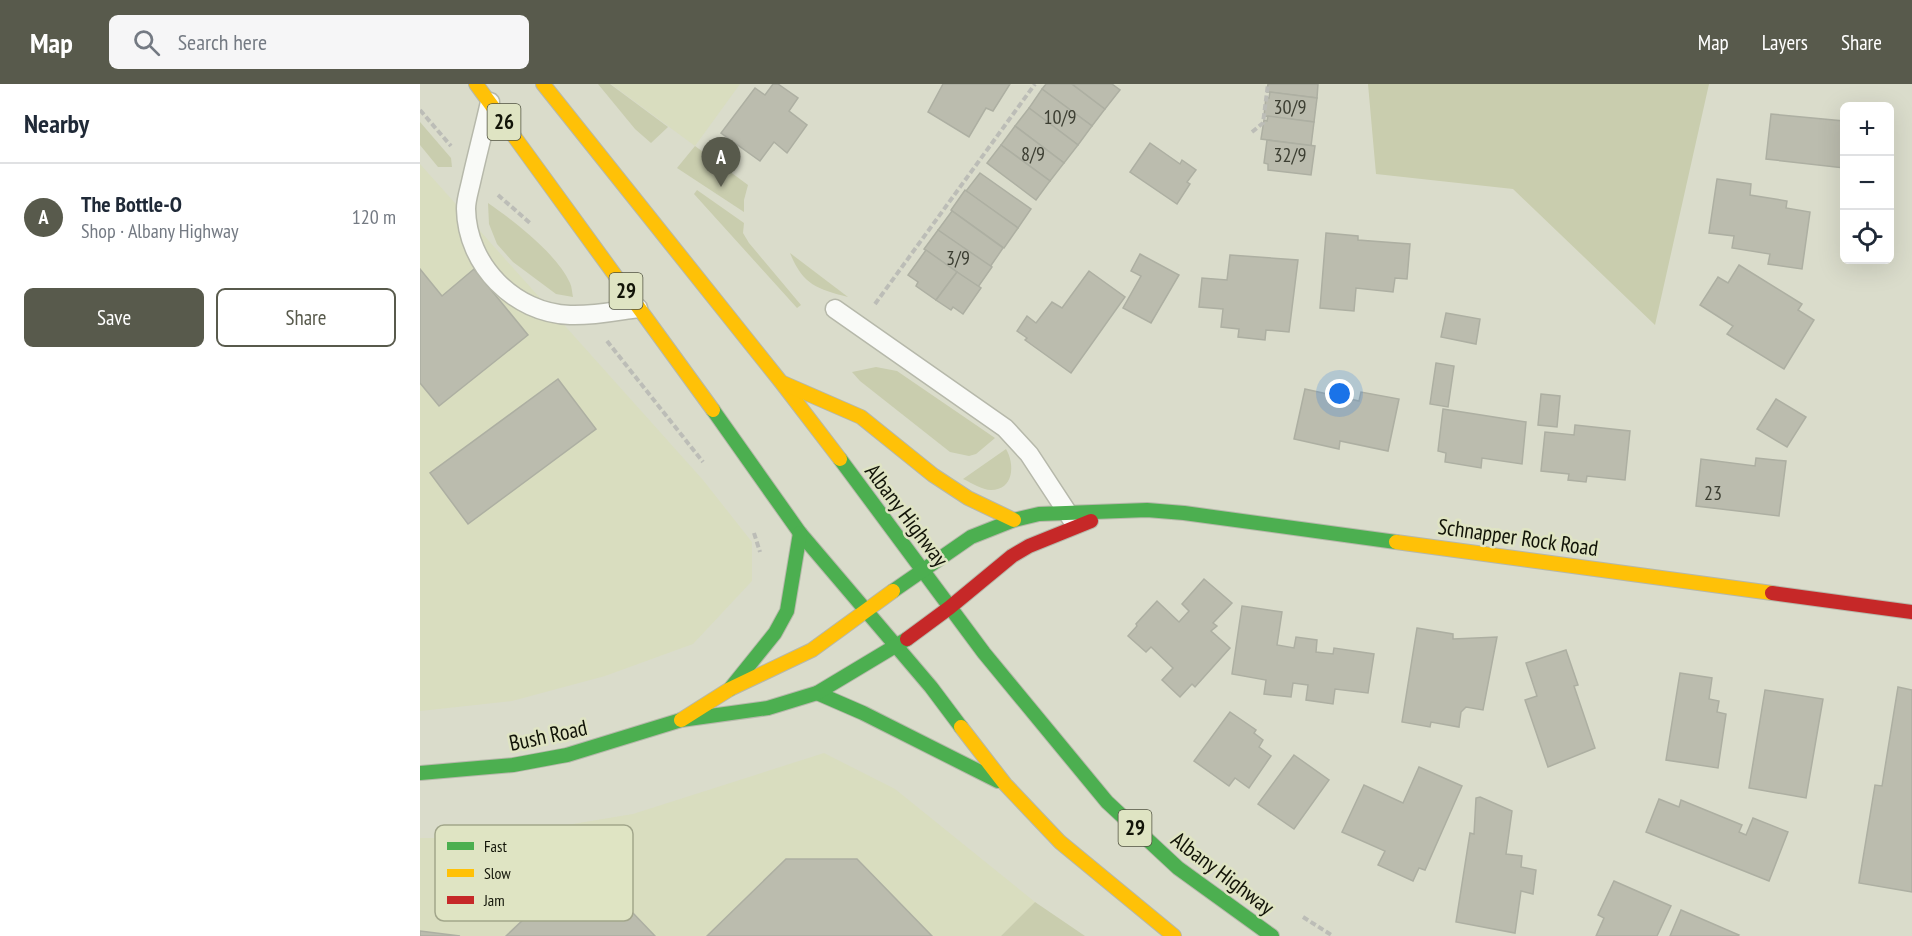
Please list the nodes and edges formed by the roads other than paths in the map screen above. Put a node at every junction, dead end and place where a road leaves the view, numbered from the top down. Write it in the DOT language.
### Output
graph roads {
  1 [pos="476,84"];
  2 [pos="543,84"];
  3 [pos="490,102"];
  4 [pos="576,125"];
  5 [pos="532,160"];
  6 [pos="638,308"];
  7 [pos="835,309"];
  8 [pos="781,382"];
  9 [pos="1014,520"];
  10 [pos="1072,520"];
  11 [pos="800,532"];
  12 [pos="923,569"];
  13 [pos="949,608"];
  14 [pos="865,612"];
  15 [pos="1912,612"];
  16 [pos="896,647"];
  17 [pos="730,688"];
  18 [pos="817,693"];
  19 [pos="681,720"];
  20 [pos="420,773"];
  21 [pos="1005,784"];
  22 [pos="1174,936"];
  23 [pos="1272,936"];
  1 -- 3 [label="main road, 26"];
  2 -- 4 [label="main road, Albany Highway / 26"];
  3 -- 5 [label="main road, 26"];
  3 -- 6 [label="lane"];
  4 -- 8 [label="main road, Albany Highway / 29"];
  5 -- 6 [label="main road, 29"];
  6 -- 11 [label="main road, 29"];
  7 -- 10 [label="lane"];
  8 -- 9 [label="main road"];
  8 -- 12 [label="main road, Albany Highway / 29"];
  9 -- 10 [label="main road, Schnapper Rock Road"];
  9 -- 12 [label="main road, Schnapper Rock Road"];
  10 -- 13 [label="main road, Schnapper Rock Road"];
  10 -- 15 [label="main road, Schnapper Rock Road"];
  11 -- 14 [label="main road, 29"];
  11 -- 17 [label="main road"];
  12 -- 13 [label="main road, Albany Highway / 29"];
  12 -- 14 [label="main road, Schnapper Rock Road"];
  13 -- 16 [label="main road, Schnapper Rock Road"];
  13 -- 23 [label="main road, Albany Highway / 29"];
  14 -- 16 [label="main road, 29"];
  14 -- 17 [label="main road, Bush Road"];
  16 -- 18 [label="main road, Bush Road"];
  16 -- 21 [label="main road, 29"];
  17 -- 19 [label="main road, Bush Road"];
  18 -- 19 [label="main road, Bush Road"];
  18 -- 21 [label="main road"];
  19 -- 20 [label="main road, Bush Road"];
  21 -- 22 [label="main road, 29"];
}
